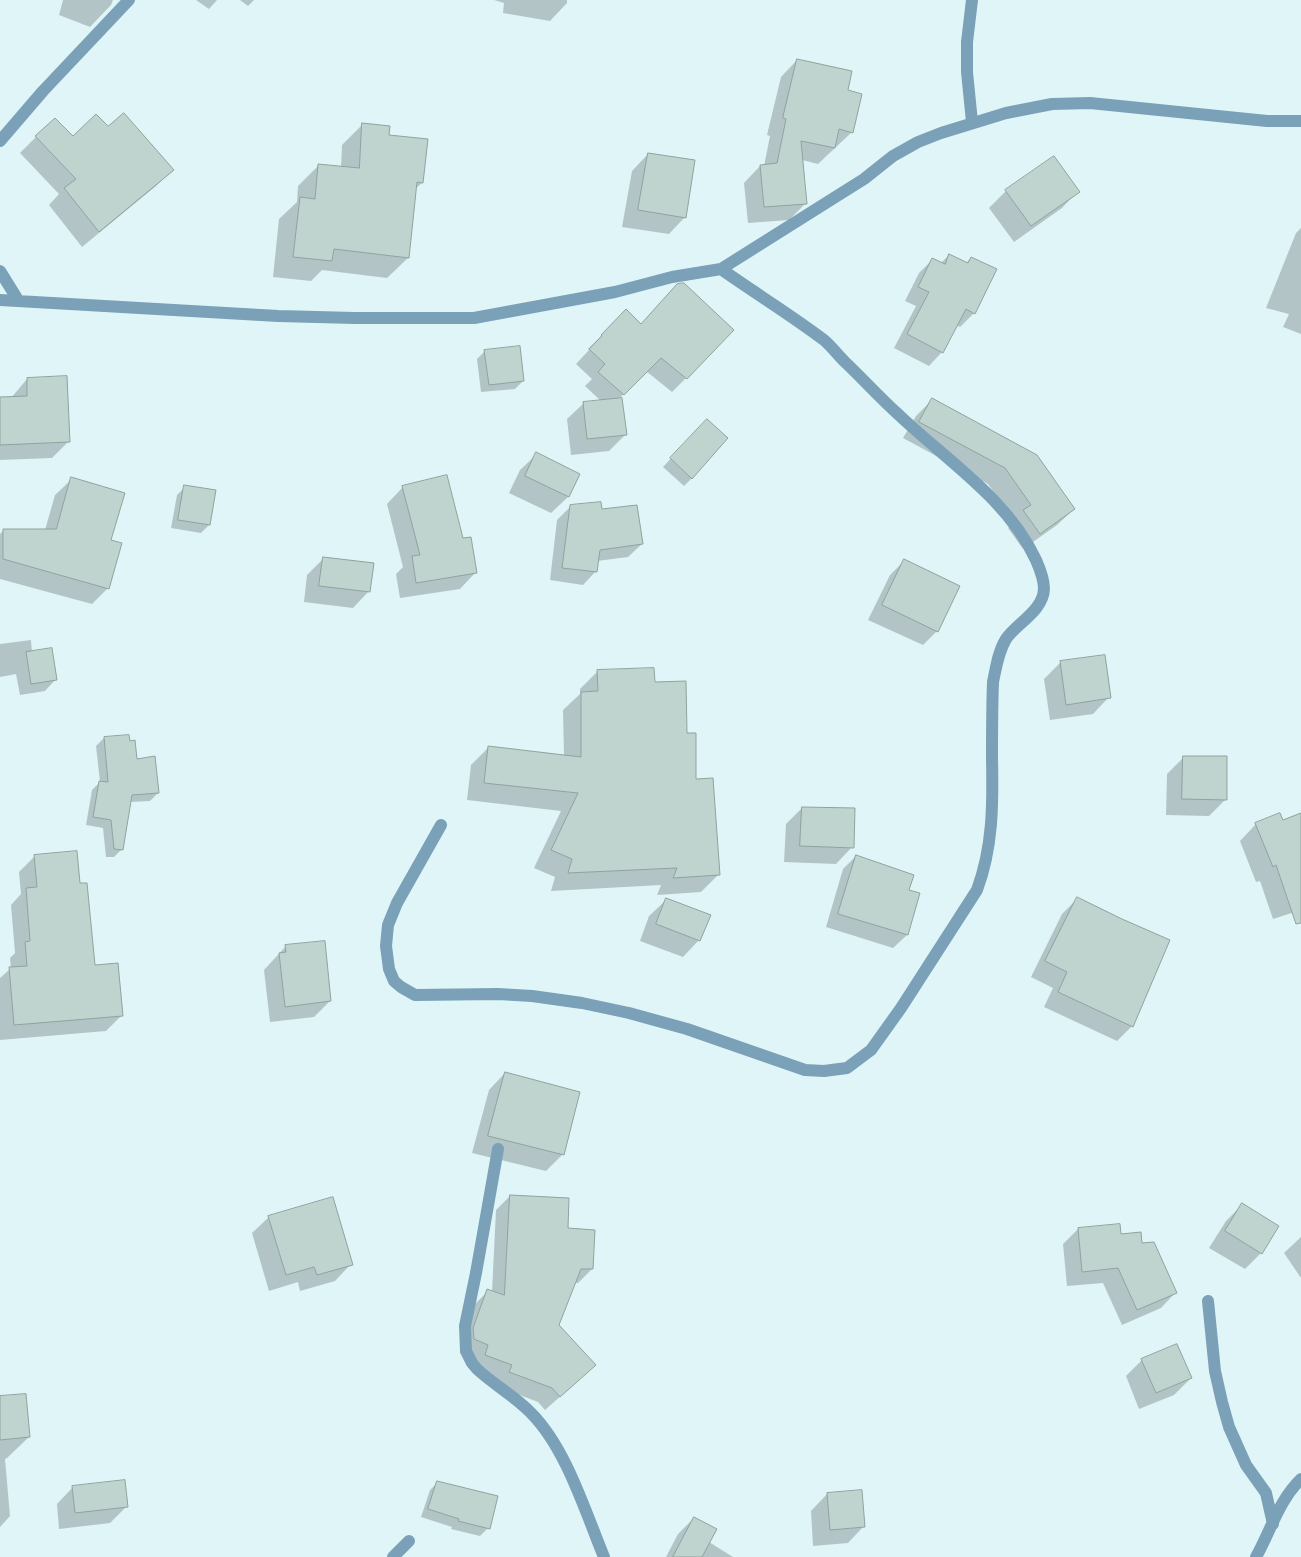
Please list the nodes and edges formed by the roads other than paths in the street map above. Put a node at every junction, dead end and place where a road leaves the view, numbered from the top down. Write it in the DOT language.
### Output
graph roads {
  1 [pos="129,0"];
  2 [pos="972,0"];
  3 [pos="1301,121"];
  4 [pos="972,122"];
  5 [pos="0,141"];
  6 [pos="721,269"];
  7 [pos="0,270"];
  8 [pos="0,300"];
  9 [pos="18,300"];
  10 [pos="441,825"];
  11 [pos="498,1149"];
  12 [pos="1208,1301"];
  13 [pos="1301,1479"];
  14 [pos="1273,1524"];
  15 [pos="409,1541"];
  16 [pos="393,1557"];
  17 [pos="604,1557"];
  18 [pos="1256,1557"];
  1 -- 5 [label="street"];
  2 -- 4 [label="street"];
  3 -- 4 [label="street"];
  4 -- 6 [label="street"];
  6 -- 9 [label="street"];
  6 -- 10 [label="street"];
  7 -- 9 [label="street"];
  8 -- 9 [label="street"];
  11 -- 17 [label="street"];
  12 -- 14 [label="street"];
  13 -- 14 [label="street"];
  14 -- 18 [label="street"];
  15 -- 16 [label="street"];
}
